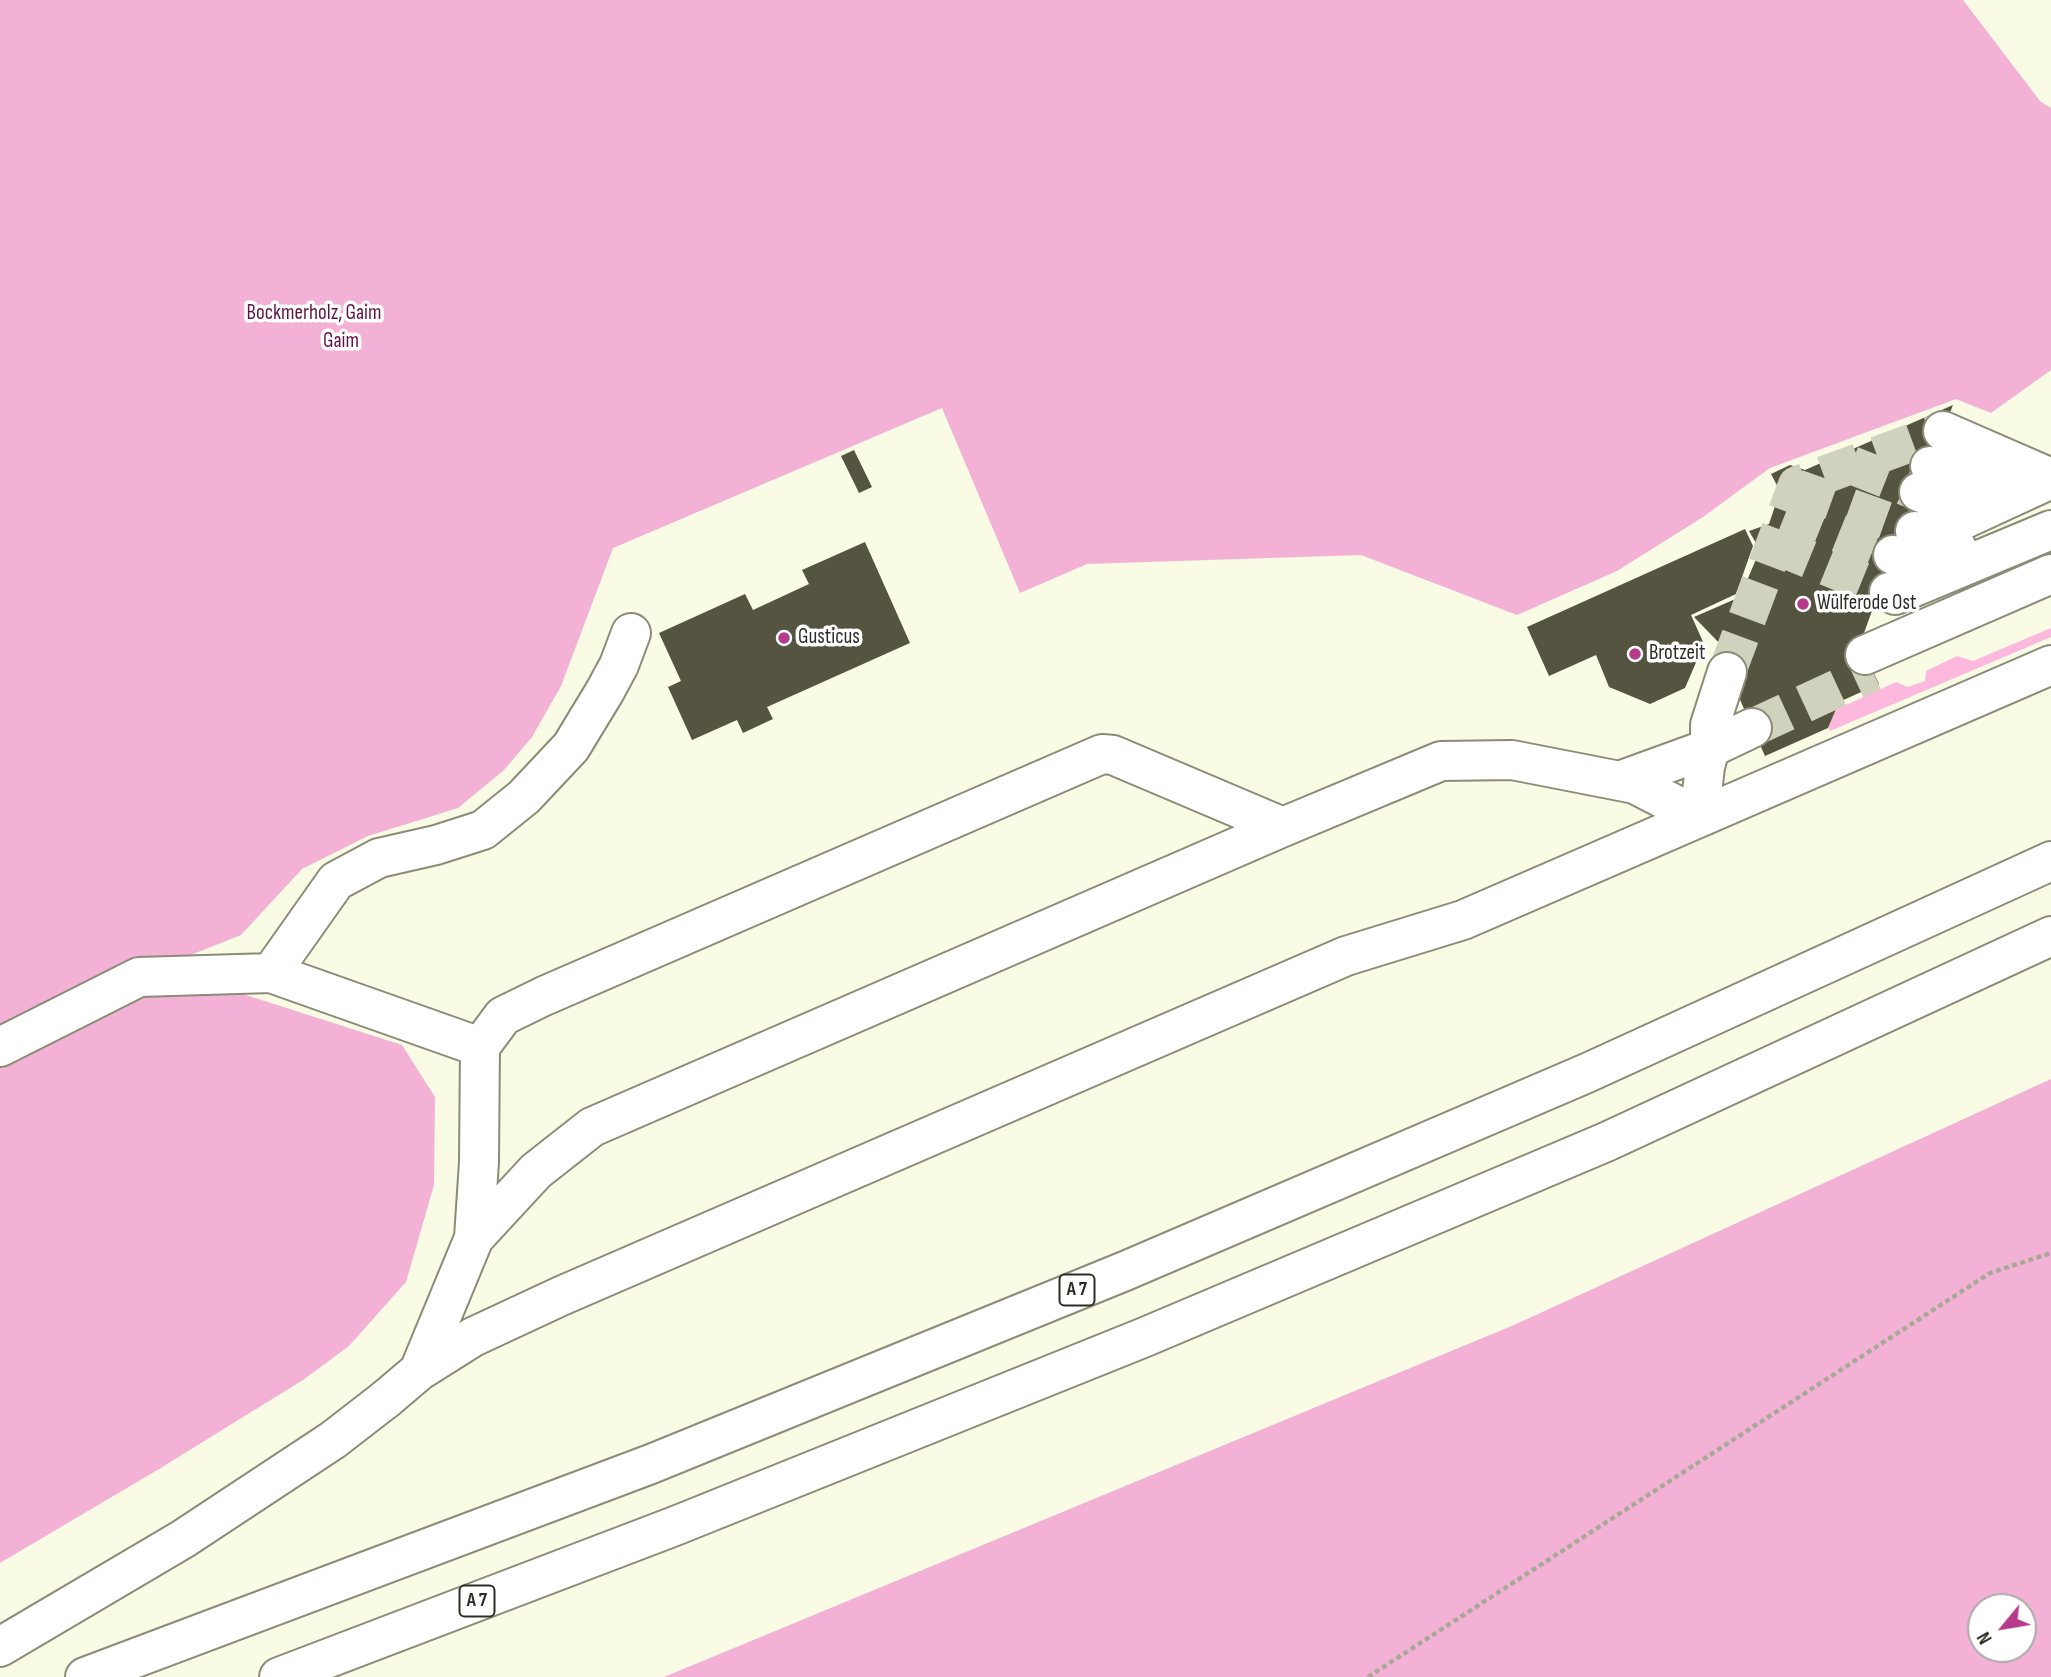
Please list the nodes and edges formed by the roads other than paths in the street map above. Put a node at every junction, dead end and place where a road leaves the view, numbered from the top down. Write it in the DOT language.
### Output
graph roads {
  1 [pos="2031,469"];
  2 [pos="2051,505"];
  3 [pos="2051,530"];
  4 [pos="1899,559"];
  5 [pos="2051,574"];
  6 [pos="2051,595"];
  7 [pos="631,633"];
  8 [pos="2051,665"];
  9 [pos="1727,672"];
  10 [pos="1748,719"];
  11 [pos="1710,736"];
  12 [pos="1619,781"];
  13 [pos="1699,817"];
  14 [pos="1283,827"];
  15 [pos="2051,861"];
  16 [pos="2051,936"];
  17 [pos="271,973"];
  18 [pos="0,1047"];
  19 [pos="480,1047"];
  20 [pos="474,1238"];
  21 [pos="419,1371"];
  22 [pos="0,1647"];
  23 [pos="85,1677"];
  24 [pos="279,1677"];
  1 -- 1 [label="main road"];
  1 -- 4 [label="main road"];
  2 -- 4 [label="main road"];
  3 -- 4 [label="main road"];
  5 -- 6 [label="main road"];
  7 -- 17 [label="main road"];
  8 -- 13 [label="main road"];
  9 -- 11 [label="main road"];
  10 -- 11 [label="main road"];
  11 -- 12 [label="main road"];
  11 -- 13 [label="main road"];
  12 -- 13 [label="main road"];
  12 -- 14 [label="main road"];
  13 -- 21 [label="main road"];
  14 -- 19 [label="main road"];
  14 -- 20 [label="main road"];
  15 -- 23 [label="main road, A 7"];
  16 -- 24 [label="main road, A 7"];
  17 -- 18 [label="main road"];
  17 -- 19 [label="main road"];
  19 -- 20 [label="main road"];
  20 -- 21 [label="main road"];
  21 -- 22 [label="main road"];
}
